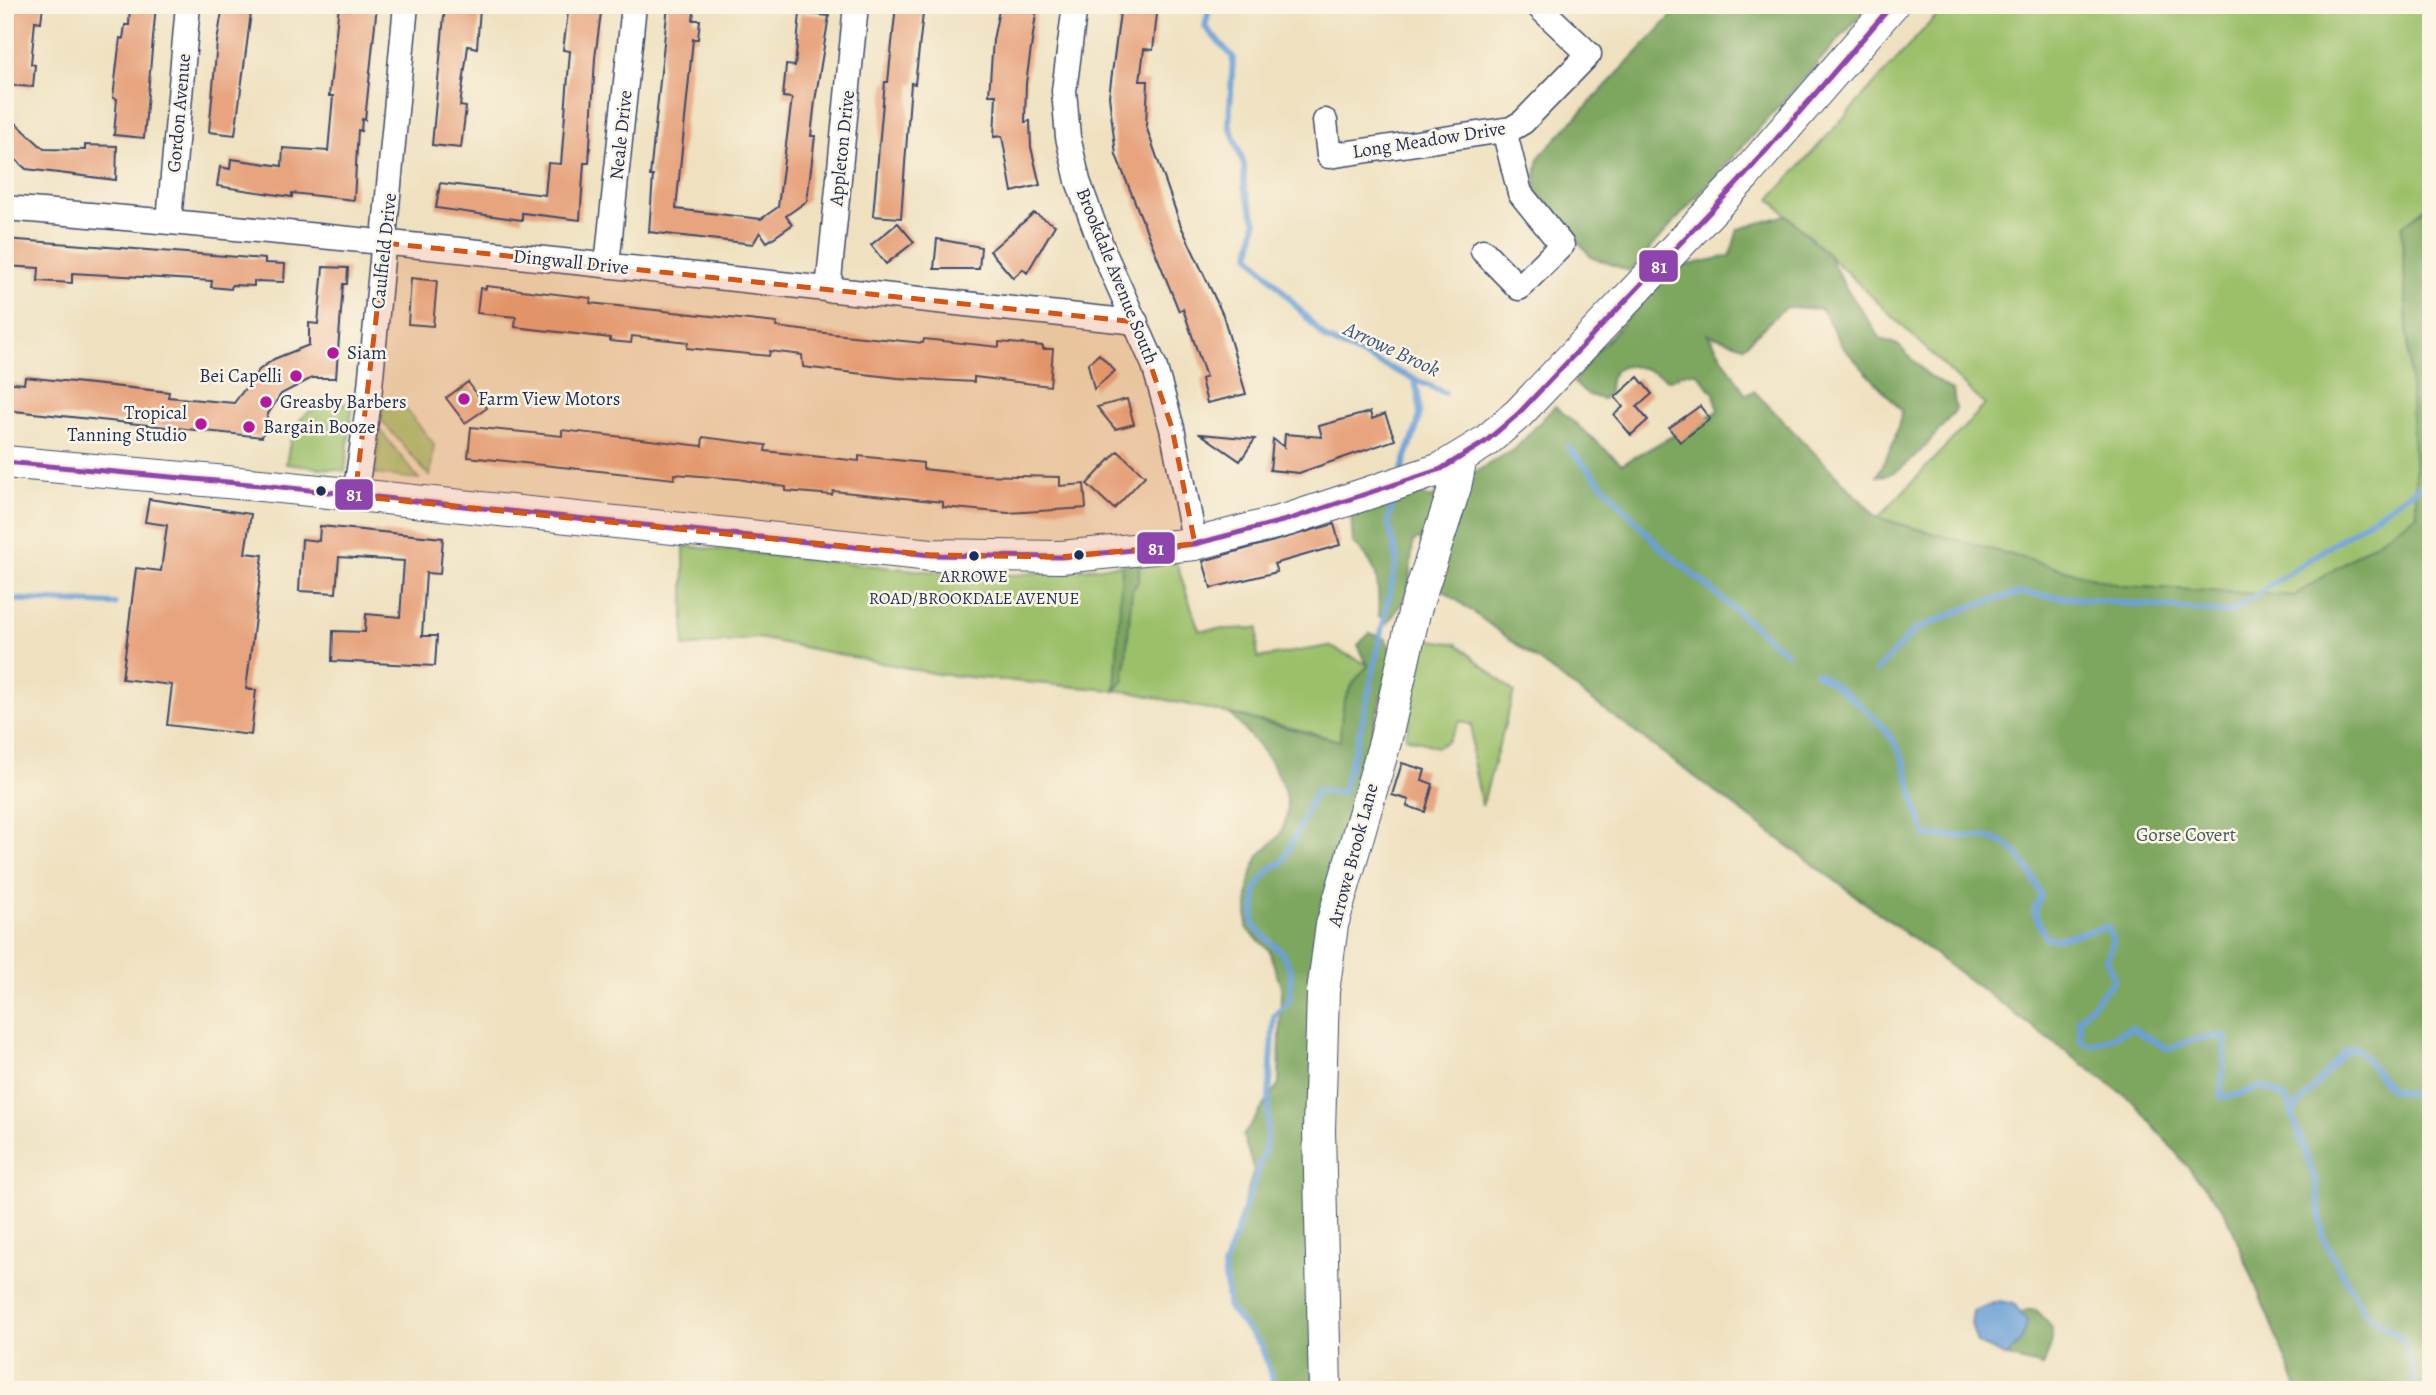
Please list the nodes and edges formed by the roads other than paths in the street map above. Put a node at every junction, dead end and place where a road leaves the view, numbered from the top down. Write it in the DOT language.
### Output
graph roads {
  1 [pos="188,5"];
  2 [pos="406,5"];
  3 [pos="634,5"];
  4 [pos="856,5"];
  5 [pos="1075,5"];
  6 [pos="1537,5"];
  7 [pos="1892,5"];
  8 [pos="1325,121"];
  9 [pos="1504,130"];
  10 [pos="5,208"];
  11 [pos="169,221"];
  12 [pos="385,243"];
  13 [pos="1483,250"];
  14 [pos="607,265"];
  15 [pos="828,290"];
  16 [pos="1136,322"];
  17 [pos="1461,457"];
  18 [pos="5,462"];
  19 [pos="355,496"];
  20 [pos="1195,544"];
  21 [pos="1325,1390"];
  1 -- 11 [label="street, Gordon Avenue"];
  2 -- 12 [label="street, Caulfield Drive"];
  3 -- 14 [label="street, Neale Drive"];
  4 -- 15 [label="street, Appleton Drive"];
  5 -- 16 [label="street, Brookdale Avenue South"];
  6 -- 9 [label="street, Long Meadow Drive"];
  7 -- 17 [label="street"];
  8 -- 9 [label="street, Long Meadow Drive"];
  9 -- 13 [label="street"];
  10 -- 11 [label="street, Dingwall Drive"];
  11 -- 12 [label="street, Dingwall Drive"];
  12 -- 14 [label="street, Dingwall Drive"];
  12 -- 19 [label="street, Caulfield Drive"];
  14 -- 15 [label="street, Dingwall Drive"];
  15 -- 16 [label="street, Dingwall Drive"];
  16 -- 20 [label="street, Brookdale Avenue South"];
  17 -- 20 [label="street"];
  17 -- 21 [label="street, Arrowe Brook Lane"];
  18 -- 19 [label="street"];
  19 -- 20 [label="street"];
}
